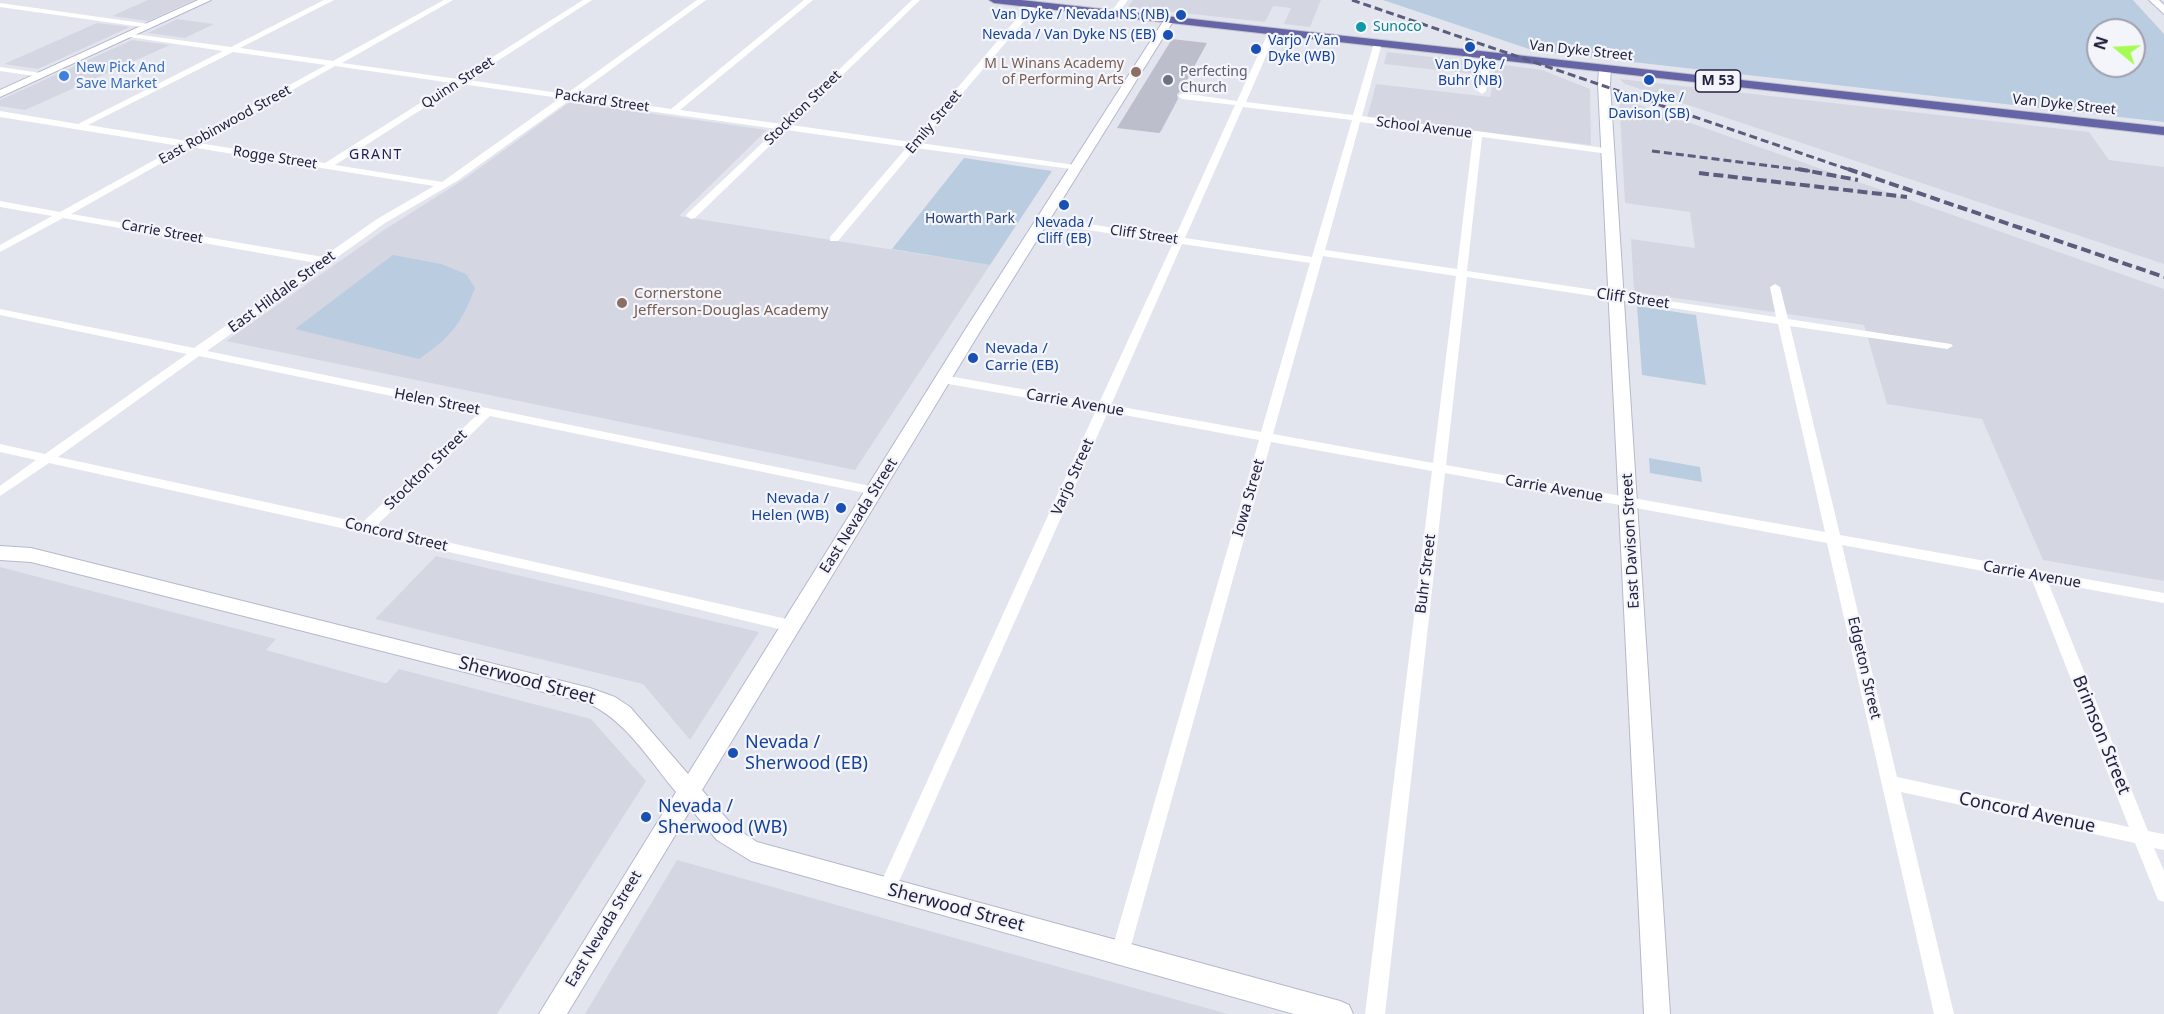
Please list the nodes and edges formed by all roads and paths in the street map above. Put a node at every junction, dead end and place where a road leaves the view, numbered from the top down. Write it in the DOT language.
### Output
graph roads {
  1 [pos="206,0"];
  2 [pos="330,0"];
  3 [pos="449,0"];
  4 [pos="588,0"];
  5 [pos="702,0"];
  6 [pos="809,0"];
  7 [pos="916,0"];
  8 [pos="994,0"];
  9 [pos="1124,0"];
  10 [pos="2154,0"];
  11 [pos="1007,1"];
  12 [pos="1034,4"];
  13 [pos="0,5"];
  14 [pos="2164,11"];
  15 [pos="1114,14"];
  16 [pos="1169,20"];
  17 [pos="149,26"];
  18 [pos="1273,31"];
  19 [pos="129,35"];
  20 [pos="1378,43"];
  21 [pos="232,49"];
  22 [pos="1488,56"];
  23 [pos="334,64"];
  24 [pos="0,69"];
  25 [pos="1605,69"];
  26 [pos="41,75"];
  27 [pos="460,81"];
  28 [pos="1482,91"];
  29 [pos="0,94"];
  30 [pos="1182,96"];
  31 [pos="568,97"];
  32 [pos="1240,103"];
  33 [pos="673,111"];
  34 [pos="0,114"];
  35 [pos="1357,119"];
  36 [pos="78,127"];
  37 [pos="783,127"];
  38 [pos="2164,131"];
  39 [pos="1478,134"];
  40 [pos="189,144"];
  41 [pos="914,145"];
  42 [pos="1609,151"];
  43 [pos="327,166"];
  44 [pos="1075,168"];
  45 [pos="443,185"];
  46 [pos="0,204"];
  47 [pos="63,215"];
  48 [pos="691,216"];
  49 [pos="1042,220"];
  50 [pos="834,239"];
  51 [pos="1179,241"];
  52 [pos="0,249"];
  53 [pos="1318,257"];
  54 [pos="325,261"];
  55 [pos="1461,274"];
  56 [pos="1775,287"];
  57 [pos="1617,297"];
  58 [pos="0,312"];
  59 [pos="1784,321"];
  60 [pos="1947,346"];
  61 [pos="197,352"];
  62 [pos="943,379"];
  63 [pos="1104,408"];
  64 [pos="487,412"];
  65 [pos="1266,437"];
  66 [pos="0,448"];
  67 [pos="48,458"];
  68 [pos="1439,468"];
  69 [pos="874,490"];
  70 [pos="0,492"];
  71 [pos="1629,502"];
  72 [pos="366,528"];
  73 [pos="1834,539"];
  74 [pos="0,553"];
  75 [pos="2038,576"];
  76 [pos="2164,598"];
  77 [pos="791,626"];
  78 [pos="1891,783"];
  79 [pos="688,790"];
  80 [pos="2142,837"];
  81 [pos="2164,842"];
  82 [pos="887,889"];
  83 [pos="2164,894"];
  84 [pos="1120,953"];
  85 [pos="552,1014"];
  86 [pos="1340,1014"];
  87 [pos="1375,1014"];
  88 [pos="1657,1014"];
  89 [pos="1944,1014"];
  1 -- 17 [label="street"];
  2 -- 21 [label="street"];
  3 -- 23 [label="street, East Robinwood Street"];
  4 -- 27 [label="street, Quinn Street"];
  5 -- 31 [label="street, East Hildale Street"];
  6 -- 33 [label="street"];
  7 -- 37 [label="street, Stockton Street"];
  8 -- 11 [label="main road, Van Dyke Street / M 53"];
  9 -- 15 [label="street"];
  10 -- 14 [label="street"];
  11 -- 12 [label="main road, Van Dyke Street / M 53"];
  12 -- 15 [label="main road, Van Dyke Street / M 53"];
  12 -- 41 [label="street, Emily Street"];
  13 -- 17 [label="street"];
  15 -- 16 [label="main road, Van Dyke Street / M 53"];
  16 -- 18 [label="main road, Van Dyke Street / M 53"];
  16 -- 44 [label="street, East Nevada Street"];
  17 -- 19 [label="street"];
  18 -- 20 [label="main road, Van Dyke Street / M 53"];
  18 -- 32 [label="street, Varjo Street"];
  19 -- 21 [label="street, Packard Street"];
  19 -- 26 [label="street"];
  20 -- 22 [label="main road, Van Dyke Street / M 53"];
  20 -- 35 [label="street, Iowa Street"];
  21 -- 23 [label="street, Packard Street"];
  21 -- 36 [label="street"];
  22 -- 25 [label="main road, Van Dyke Street / M 53"];
  22 -- 28 [label="street"];
  23 -- 27 [label="street, Packard Street"];
  23 -- 40 [label="street, East Robinwood Street"];
  24 -- 26 [label="street"];
  25 -- 38 [label="main road, Van Dyke Street / M 53"];
  25 -- 42 [label="street, East Davison Street"];
  26 -- 29 [label="street"];
  27 -- 31 [label="street, Packard Street"];
  27 -- 43 [label="street, Quinn Street"];
  30 -- 32 [label="street, School Avenue"];
  31 -- 33 [label="street, Packard Street"];
  31 -- 45 [label="street, East Hildale Street"];
  32 -- 35 [label="street, School Avenue"];
  32 -- 51 [label="street, Varjo Street"];
  33 -- 37 [label="street, Packard Street"];
  34 -- 36 [label="street, Rogge Street"];
  35 -- 39 [label="street, School Avenue"];
  35 -- 53 [label="street, Iowa Street"];
  36 -- 40 [label="street, Rogge Street"];
  37 -- 41 [label="street, Packard Street"];
  37 -- 48 [label="street, Stockton Street"];
  39 -- 42 [label="street, School Avenue"];
  39 -- 55 [label="street, Buhr Street"];
  40 -- 43 [label="street, Rogge Street"];
  40 -- 47 [label="street, East Robinwood Street"];
  41 -- 44 [label="street, Packard Street"];
  41 -- 50 [label="street, Emily Street"];
  42 -- 57 [label="street, East Davison Street"];
  43 -- 45 [label="street, Rogge Street"];
  44 -- 49 [label="street, East Nevada Street"];
  45 -- 54 [label="street, East Hildale Street"];
  46 -- 47 [label="street, Carrie Street"];
  47 -- 52 [label="street, East Robinwood Street"];
  47 -- 54 [label="street, Carrie Street"];
  49 -- 51 [label="street, Cliff Street"];
  49 -- 62 [label="street, East Nevada Street"];
  51 -- 53 [label="street, Cliff Street"];
  51 -- 63 [label="street, Varjo Street"];
  53 -- 55 [label="street, Cliff Street"];
  53 -- 65 [label="street, Iowa Street"];
  54 -- 61 [label="street, East Hildale Street"];
  55 -- 57 [label="street, Cliff Street"];
  55 -- 68 [label="street, Buhr Street"];
  56 -- 59 [label="street, Edgeton Street"];
  57 -- 59 [label="street, Cliff Street"];
  57 -- 71 [label="street, East Davison Street"];
  58 -- 61 [label="street, Helen Street"];
  59 -- 60 [label="street, Cliff Street"];
  59 -- 73 [label="street, Edgeton Street"];
  61 -- 64 [label="street, Helen Street"];
  61 -- 67 [label="street, East Hildale Street"];
  62 -- 63 [label="street, Carrie Avenue"];
  62 -- 69 [label="street, East Nevada Street"];
  63 -- 65 [label="street, Carrie Avenue"];
  63 -- 82 [label="street, Varjo Street"];
  64 -- 69 [label="street, Helen Street"];
  64 -- 72 [label="street, Stockton Street"];
  65 -- 68 [label="street, Carrie Avenue"];
  65 -- 84 [label="street, Iowa Street"];
  66 -- 67 [label="street, Concord Street"];
  67 -- 70 [label="street, East Hildale Street"];
  67 -- 72 [label="street, Concord Street"];
  68 -- 71 [label="street, Carrie Avenue"];
  68 -- 87 [label="street, Buhr Street"];
  69 -- 77 [label="street, East Nevada Street"];
  71 -- 73 [label="street, Carrie Avenue"];
  71 -- 88 [label="street, East Davison Street"];
  72 -- 77 [label="street, Concord Street"];
  73 -- 75 [label="street, Carrie Avenue"];
  73 -- 78 [label="street, Edgeton Street"];
  74 -- 79 [label="street, Sherwood Street"];
  75 -- 76 [label="street, Carrie Avenue"];
  75 -- 80 [label="street, Brimson Street"];
  77 -- 79 [label="street, East Nevada Street"];
  78 -- 80 [label="street, Concord Avenue"];
  78 -- 89 [label="street, Edgeton Street"];
  79 -- 82 [label="street, Sherwood Street"];
  79 -- 85 [label="street, East Nevada Street"];
  80 -- 81 [label="street, Concord Avenue"];
  80 -- 83 [label="street, Brimson Street"];
  82 -- 84 [label="street, Sherwood Street"];
  84 -- 86 [label="street, Sherwood Street"];
}
